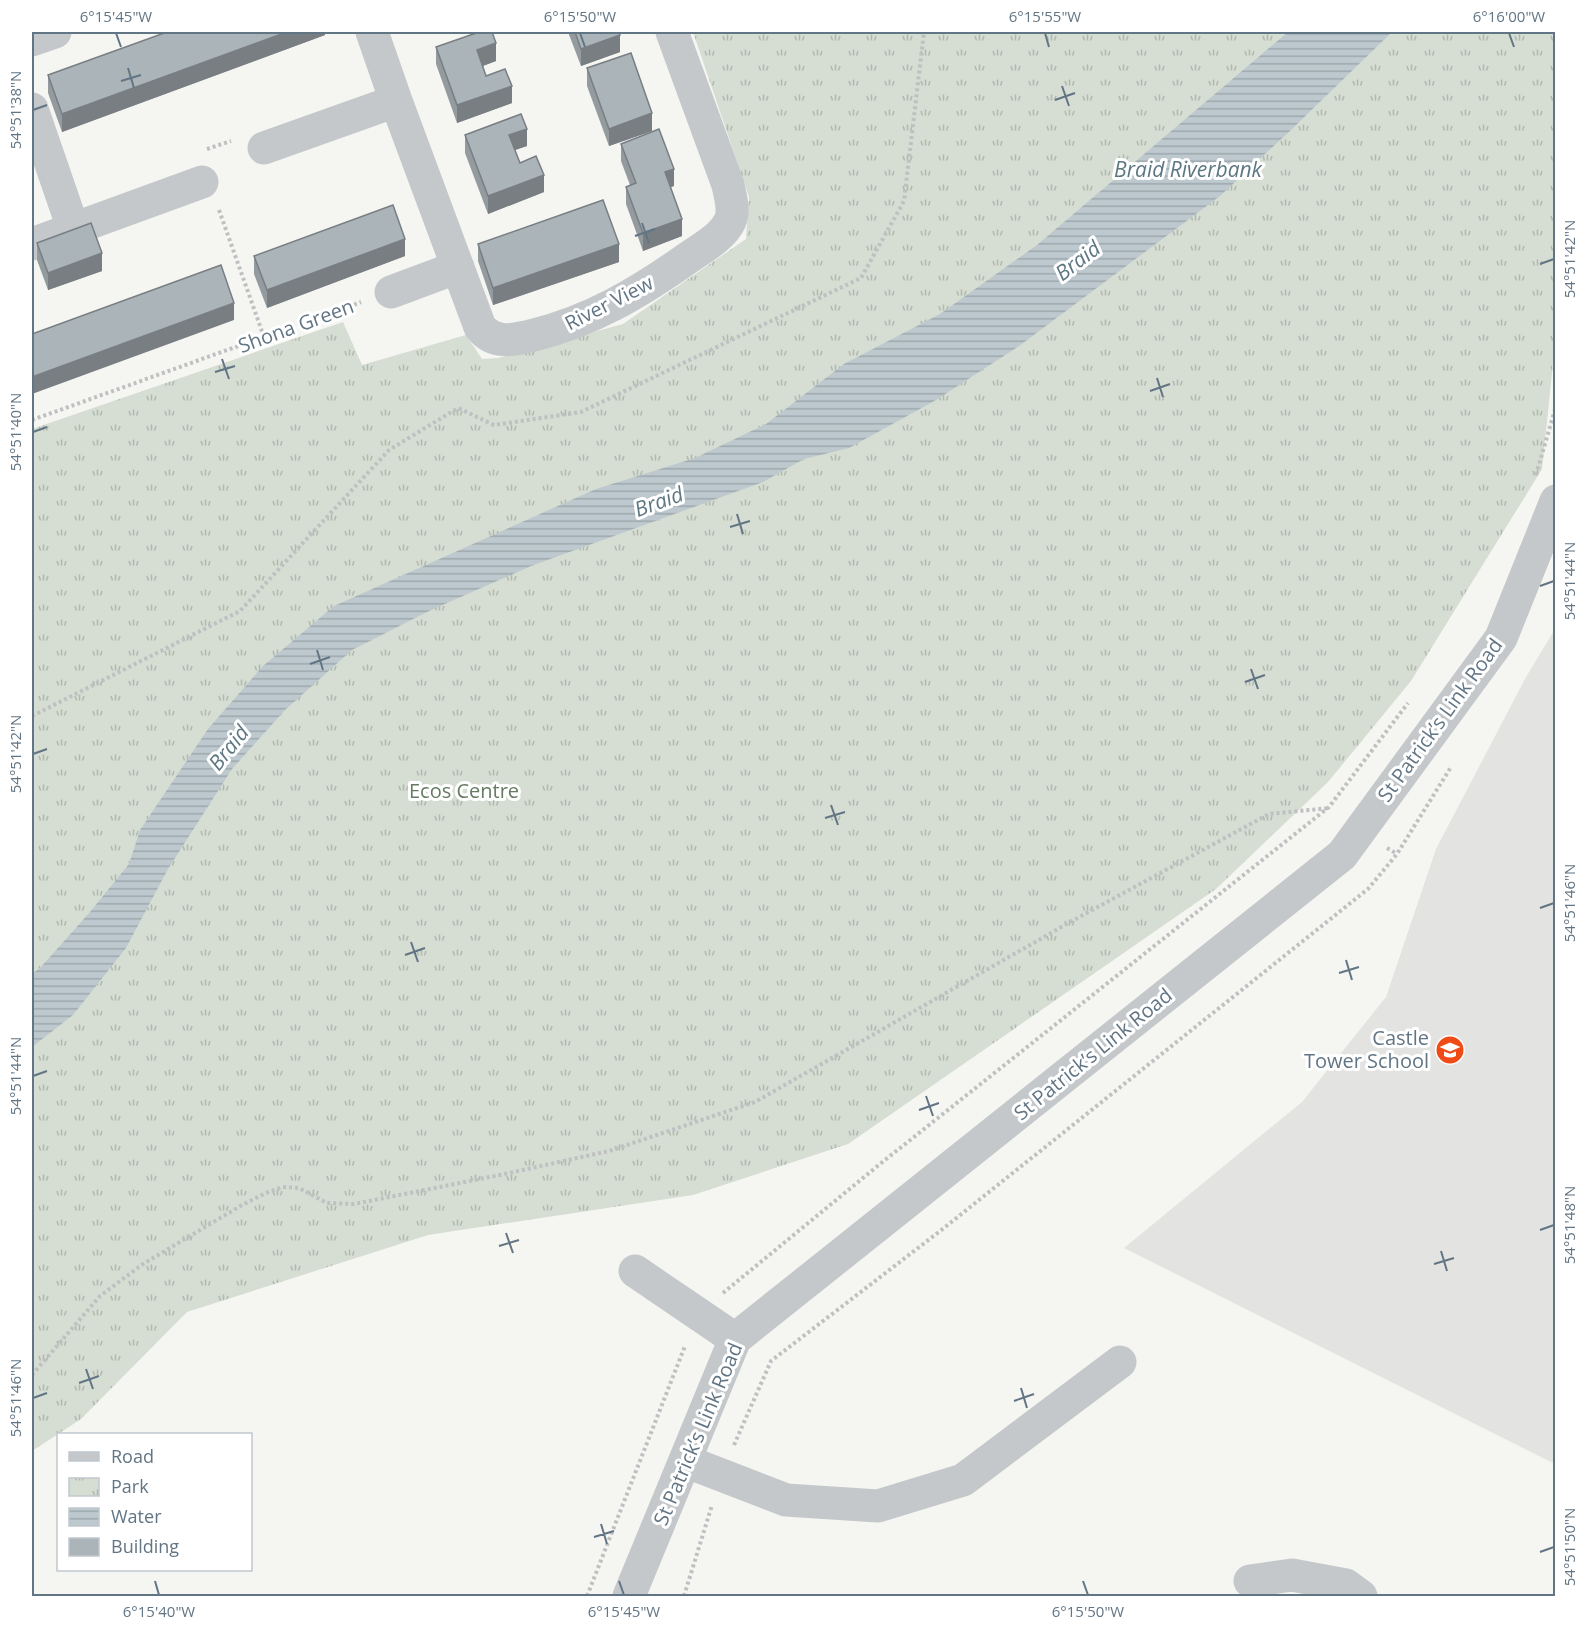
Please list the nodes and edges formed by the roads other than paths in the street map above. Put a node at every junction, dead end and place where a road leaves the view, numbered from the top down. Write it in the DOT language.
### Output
graph roads {
  1 [pos="55,32"];
  2 [pos="372,32"];
  3 [pos="672,32"];
  4 [pos="32,40"];
  5 [pos="396,101"];
  6 [pos="32,109"];
  7 [pos="264,148"];
  8 [pos="202,182"];
  9 [pos="73,228"];
  10 [pos="32,244"];
  11 [pos="458,267"];
  12 [pos="391,292"];
  13 [pos="1545,489"];
  14 [pos="635,1270"];
  15 [pos="735,1339"];
  16 [pos="1120,1362"];
  17 [pos="685,1461"];
  18 [pos="1250,1581"];
  19 [pos="629,1596"];
  20 [pos="1361,1596"];
  1 -- 4 [label="street"];
  2 -- 5 [label="street, River View"];
  3 -- 11 [label="street, River View"];
  5 -- 7 [label="street"];
  5 -- 11 [label="street, River View"];
  6 -- 9 [label="street"];
  8 -- 9 [label="street"];
  9 -- 10 [label="street"];
  11 -- 12 [label="street"];
  13 -- 15 [label="street, St Patrick’s Link Road"];
  14 -- 15 [label="street"];
  15 -- 17 [label="street, St Patrick’s Link Road"];
  16 -- 17 [label="street"];
  17 -- 19 [label="street, St Patrick’s Link Road"];
  18 -- 20 [label="street"];
}
